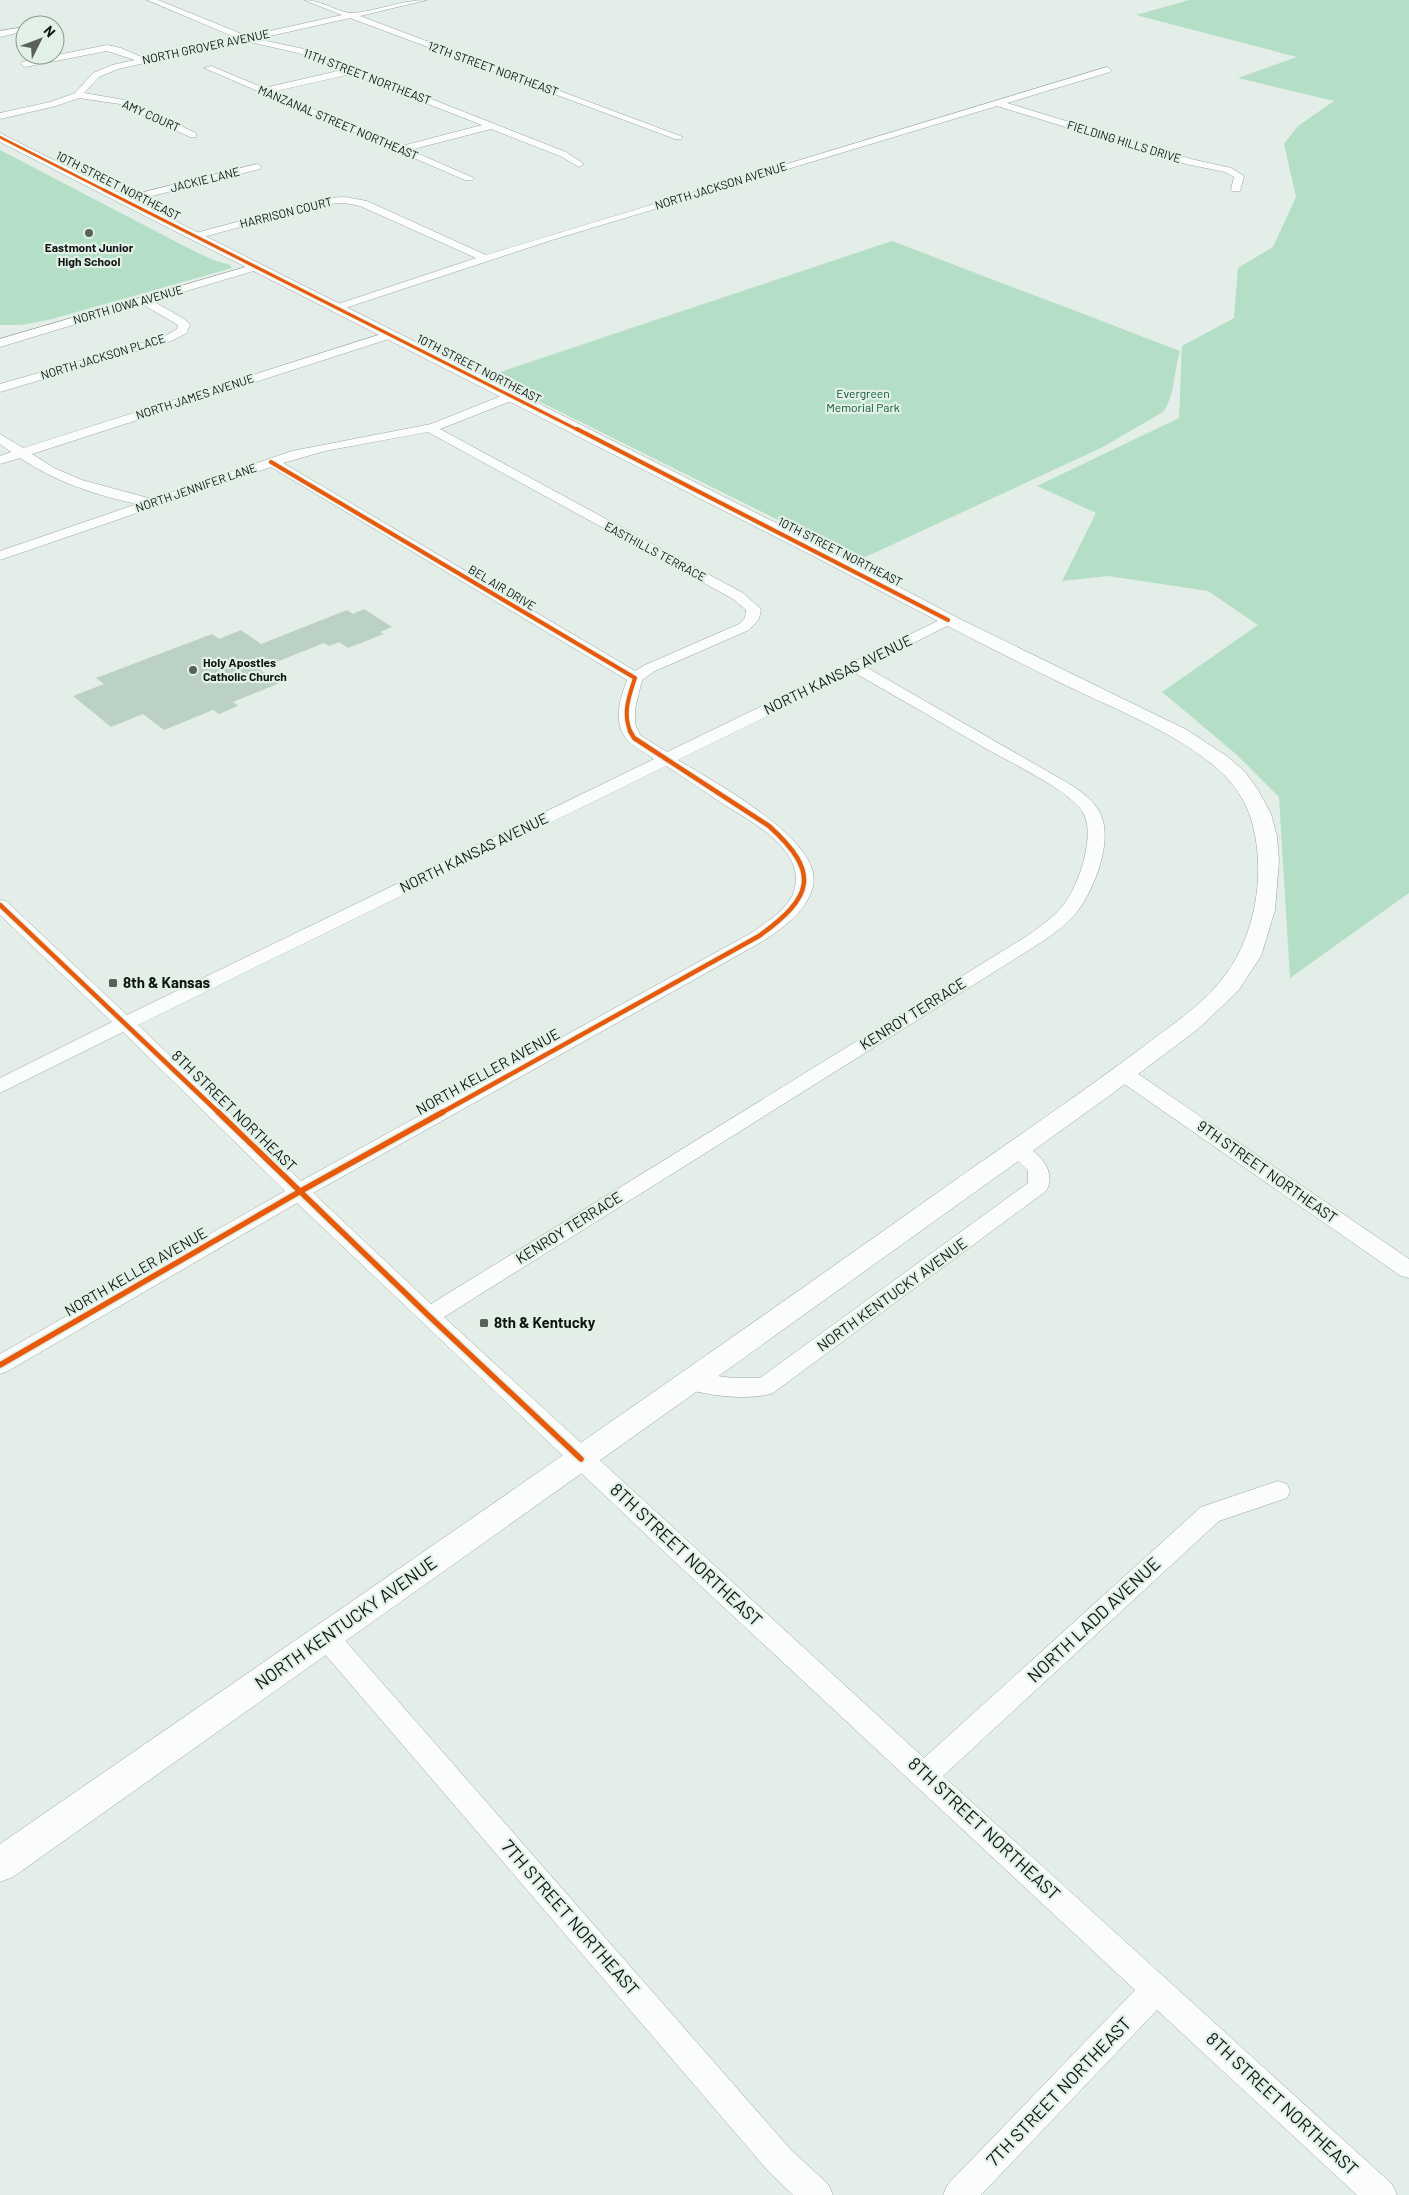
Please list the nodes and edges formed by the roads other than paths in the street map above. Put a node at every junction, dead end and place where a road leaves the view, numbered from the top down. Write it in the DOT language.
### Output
graph roads {
  1 [pos="151,0"];
  2 [pos="308,0"];
  3 [pos="423,0"];
  4 [pos="351,16"];
  5 [pos="15,31"];
  6 [pos="0,34"];
  7 [pos="247,38"];
  8 [pos="65,56"];
  9 [pos="144,61"];
  10 [pos="208,68"];
  11 [pos="1107,70"];
  12 [pos="351,71"];
  13 [pos="263,91"];
  14 [pos="78,95"];
  15 [pos="997,103"];
  16 [pos="0,116"];
  17 [pos="491,126"];
  18 [pos="193,135"];
  19 [pos="0,137"];
  20 [pos="678,137"];
  21 [pos="402,149"];
  22 [pos="579,164"];
  23 [pos="257,166"];
  24 [pos="469,178"];
  25 [pos="1236,188"];
  26 [pos="124,200"];
  27 [pos="196,236"];
  28 [pos="486,259"];
  29 [pos="256,267"];
  30 [pos="144,301"];
  31 [pos="336,308"];
  32 [pos="391,335"];
  33 [pos="0,343"];
  34 [pos="0,388"];
  35 [pos="510,396"];
  36 [pos="429,428"];
  37 [pos="0,438"];
  38 [pos="21,453"];
  39 [pos="0,460"];
  40 [pos="271,462"];
  41 [pos="150,503"];
  42 [pos="0,556"];
  43 [pos="948,620"];
  44 [pos="856,667"];
  45 [pos="635,678"];
  46 [pos="665,760"];
  47 [pos="1267,874"];
  48 [pos="0,906"];
  49 [pos="126,1023"];
  50 [pos="1124,1074"];
  51 [pos="0,1086"];
  52 [pos="1016,1149"];
  53 [pos="299,1192"];
  54 [pos="1409,1270"];
  55 [pos="429,1316"];
  56 [pos="0,1366"];
  57 [pos="692,1382"];
  58 [pos="581,1459"];
  59 [pos="1278,1492"];
  60 [pos="326,1637"];
  61 [pos="925,1775"];
  62 [pos="0,1865"];
  63 [pos="1157,1989"];
  64 [pos="817,2195"];
  65 [pos="960,2195"];
  66 [pos="1381,2195"];
  1 -- 7 [label="street, 11TH STREET NORTHEAST"];
  2 -- 4 [label="street, 12TH STREET NORTHEAST"];
  3 -- 4 [label="street, NORTH GROVER AVENUE"];
  4 -- 7 [label="street, NORTH GROVER AVENUE"];
  4 -- 20 [label="street, 12TH STREET NORTHEAST"];
  5 -- 6 [label="street"];
  7 -- 9 [label="street, NORTH GROVER AVENUE"];
  7 -- 12 [label="street, 11TH STREET NORTHEAST"];
  8 -- 9 [label="street"];
  9 -- 14 [label="street, NORTH GROVER AVENUE"];
  10 -- 13 [label="street, MANZANAL STREET NORTHEAST"];
  11 -- 15 [label="street, NORTH JACKSON AVENUE"];
  12 -- 13 [label="street"];
  12 -- 17 [label="street, 11TH STREET NORTHEAST"];
  13 -- 21 [label="street, MANZANAL STREET NORTHEAST"];
  14 -- 16 [label="street, NORTH GROVER AVENUE"];
  14 -- 18 [label="street, AMY COURT"];
  15 -- 25 [label="street, FIELDING HILLS DRIVE"];
  15 -- 28 [label="street, NORTH JACKSON AVENUE"];
  17 -- 21 [label="street"];
  17 -- 22 [label="street, 11TH STREET NORTHEAST"];
  19 -- 26 [label="main road, 10TH STREET NORTHEAST"];
  21 -- 24 [label="street, MANZANAL STREET NORTHEAST"];
  23 -- 26 [label="street, JACKIE LANE"];
  26 -- 27 [label="main road, 10TH STREET NORTHEAST"];
  27 -- 28 [label="street, HARRISON COURT"];
  27 -- 29 [label="main road, 10TH STREET NORTHEAST"];
  28 -- 31 [label="street, NORTH JACKSON AVENUE"];
  29 -- 30 [label="street, NORTH IOWA AVENUE"];
  29 -- 31 [label="main road, 10TH STREET NORTHEAST"];
  30 -- 33 [label="street, NORTH IOWA AVENUE"];
  30 -- 34 [label="street, NORTH JACKSON PLACE"];
  31 -- 32 [label="main road, 10TH STREET NORTHEAST"];
  32 -- 35 [label="main road, 10TH STREET NORTHEAST"];
  32 -- 38 [label="street, NORTH JAMES AVENUE"];
  35 -- 36 [label="street, NORTH JENNIFER LANE"];
  35 -- 43 [label="main road, 10TH STREET NORTHEAST"];
  36 -- 40 [label="street, NORTH JENNIFER LANE"];
  36 -- 45 [label="street, EASTHILLS TERRACE"];
  37 -- 38 [label="street"];
  38 -- 39 [label="street, NORTH JAMES AVENUE"];
  38 -- 41 [label="street"];
  40 -- 41 [label="street, NORTH JENNIFER LANE"];
  40 -- 45 [label="street, BEL AIR DRIVE"];
  41 -- 42 [label="street, NORTH JENNIFER LANE"];
  43 -- 44 [label="street, NORTH KANSAS AVENUE"];
  43 -- 47 [label="main road, 10TH STREET NORTHEAST"];
  44 -- 46 [label="street, NORTH KANSAS AVENUE"];
  44 -- 55 [label="street, KENROY TERRACE"];
  45 -- 46 [label="street"];
  46 -- 49 [label="street, NORTH KANSAS AVENUE"];
  46 -- 53 [label="street, NORTH KELLER AVENUE"];
  47 -- 50 [label="main road, NORTH KENTUCKY AVENUE"];
  48 -- 49 [label="street, 8TH STREET NORTHEAST"];
  49 -- 51 [label="street, NORTH KANSAS AVENUE"];
  49 -- 53 [label="street, 8TH STREET NORTHEAST"];
  50 -- 52 [label="main road, NORTH KENTUCKY AVENUE"];
  50 -- 54 [label="street, 9TH STREET NORTHEAST"];
  52 -- 57 [label="main road, NORTH KENTUCKY AVENUE"];
  52 -- 57 [label="street, NORTH KENTUCKY AVENUE"];
  53 -- 55 [label="street, 8TH STREET NORTHEAST"];
  53 -- 56 [label="street, NORTH KELLER AVENUE"];
  55 -- 58 [label="street, 8TH STREET NORTHEAST"];
  57 -- 58 [label="main road, NORTH KENTUCKY AVENUE"];
  58 -- 60 [label="main road, NORTH KENTUCKY AVENUE"];
  58 -- 61 [label="street, 8TH STREET NORTHEAST"];
  59 -- 61 [label="street, NORTH LADD AVENUE"];
  60 -- 62 [label="main road, NORTH KENTUCKY AVENUE"];
  60 -- 64 [label="street, 7TH STREET NORTHEAST"];
  61 -- 63 [label="street, 8TH STREET NORTHEAST"];
  63 -- 65 [label="street, 7TH STREET NORTHEAST"];
  63 -- 66 [label="street, 8TH STREET NORTHEAST"];
}
